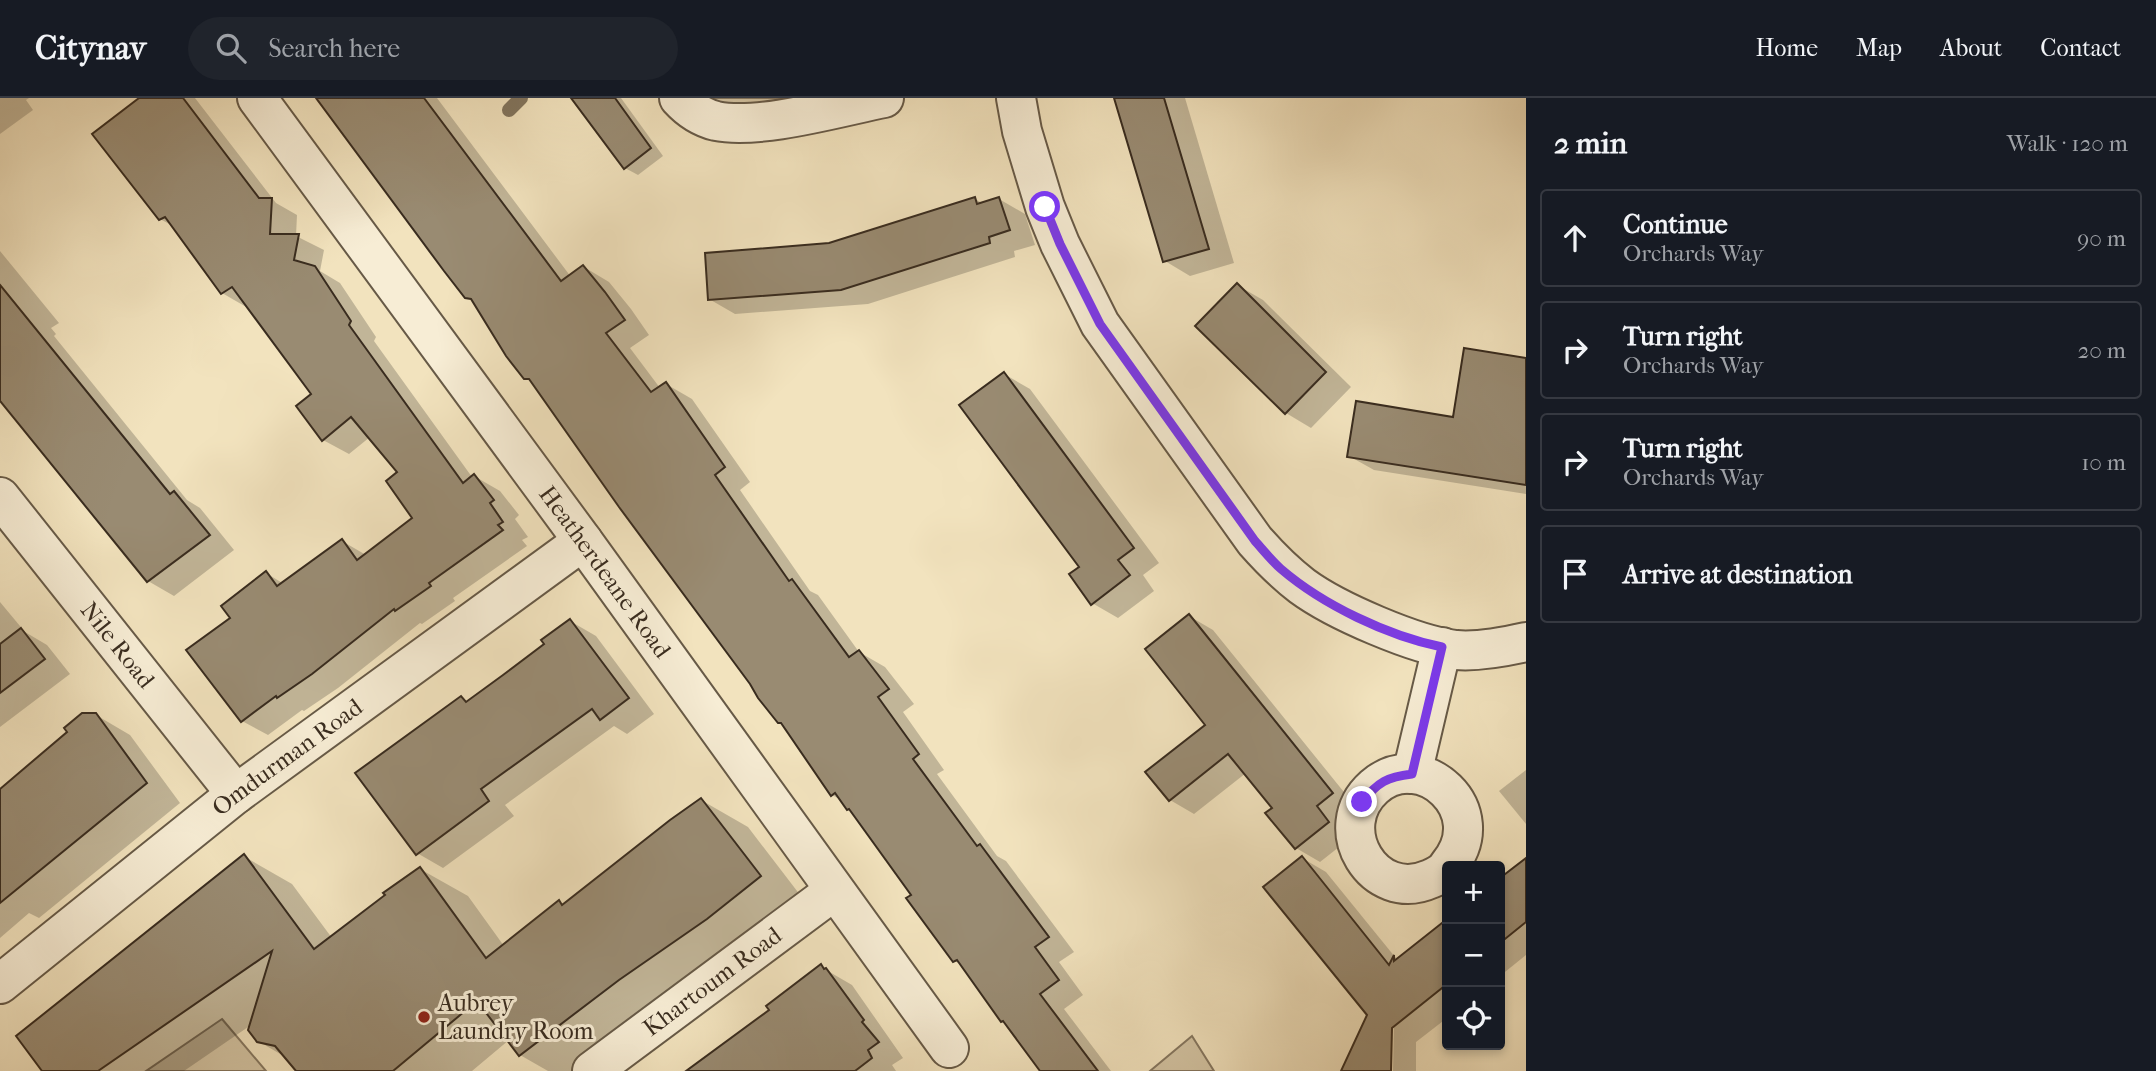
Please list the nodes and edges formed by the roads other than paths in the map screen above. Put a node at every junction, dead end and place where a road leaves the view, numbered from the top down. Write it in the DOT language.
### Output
graph roads {
  1 [pos="257,98"];
  2 [pos="679,98"];
  3 [pos="884,98"];
  4 [pos="1016,98"];
  5 [pos="0,497"];
  6 [pos="583,541"];
  7 [pos="1526,642"];
  8 [pos="1442,647"];
  9 [pos="1412,774"];
  10 [pos="236,794"];
  11 [pos="1453,861"];
  12 [pos="1442,873"];
  13 [pos="834,891"];
  14 [pos="0,985"];
  15 [pos="949,1048"];
  16 [pos="592,1071"];
  1 -- 6 [label="street, Heatherdeane Road"];
  2 -- 3 [label="street"];
  4 -- 8 [label="street"];
  5 -- 10 [label="street, Nile Road"];
  6 -- 10 [label="street, Omdurman Road"];
  6 -- 13 [label="street, Heatherdeane Road"];
  7 -- 8 [label="street"];
  8 -- 9 [label="street"];
  9 -- 11 [label="street"];
  9 -- 12 [label="street"];
  10 -- 14 [label="street, Omdurman Road"];
  13 -- 15 [label="street, Heatherdeane Road"];
  13 -- 16 [label="street, Khartoum Road"];
}
